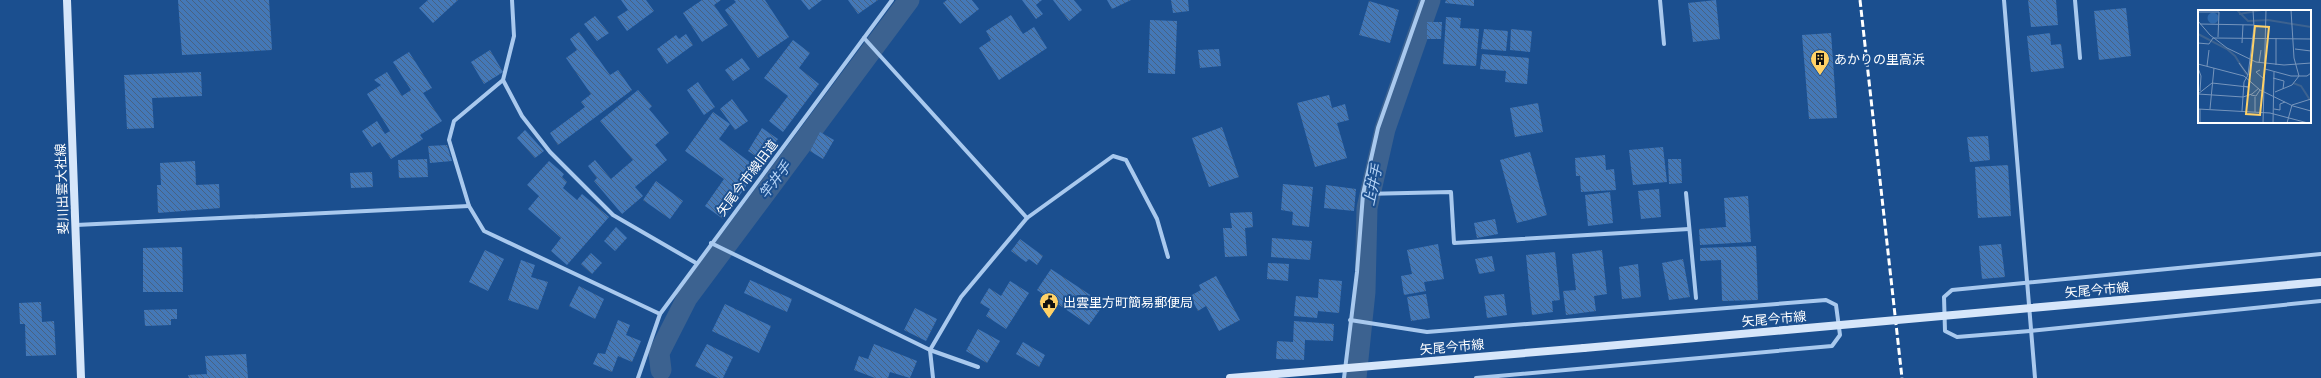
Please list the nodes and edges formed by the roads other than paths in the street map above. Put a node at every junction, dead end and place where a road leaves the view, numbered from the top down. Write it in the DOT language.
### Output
graph roads {
  1 [pos="67,0"];
  2 [pos="512,0"];
  3 [pos="892,0"];
  4 [pos="1423,0"];
  5 [pos="1660,0"];
  6 [pos="2004,0"];
  7 [pos="2075,0"];
  8 [pos="864,38"];
  9 [pos="1664,44"];
  10 [pos="2080,58"];
  11 [pos="503,80"];
  12 [pos="1686,193"];
  13 [pos="1363,194"];
  14 [pos="469,206"];
  15 [pos="1027,218"];
  16 [pos="76,225"];
  17 [pos="1689,229"];
  18 [pos="711,243"];
  19 [pos="2321,254"];
  20 [pos="1168,257"];
  21 [pos="696,263"];
  22 [pos="2321,282"];
  23 [pos="2026,283"];
  24 [pos="1696,298"];
  25 [pos="2321,301"];
  26 [pos="660,314"];
  27 [pos="1350,320"];
  28 [pos="2030,331"];
  29 [pos="930,350"];
  30 [pos="978,367"];
  31 [pos="1344,368"];
  32 [pos="81,378"];
  33 [pos="638,378"];
  34 [pos="933,378"];
  35 [pos="1230,378"];
  36 [pos="1344,378"];
  37 [pos="1476,378"];
  38 [pos="2035,378"];
  1 -- 16 [label="main road, 斐川出雲大社線"];
  2 -- 11 [label="street"];
  3 -- 8 [label="street, 矢尾今市線旧道"];
  4 -- 13 [label="street"];
  5 -- 9 [label="street"];
  6 -- 23 [label="street"];
  7 -- 10 [label="street"];
  8 -- 15 [label="street"];
  8 -- 18 [label="street, 矢尾今市線旧道"];
  11 -- 14 [label="street"];
  11 -- 21 [label="street"];
  12 -- 17 [label="street"];
  13 -- 17 [label="street"];
  13 -- 27 [label="street"];
  14 -- 16 [label="street"];
  14 -- 26 [label="street"];
  15 -- 20 [label="street"];
  15 -- 29 [label="street"];
  16 -- 32 [label="main road, 斐川出雲大社線"];
  17 -- 24 [label="street"];
  18 -- 21 [label="street, 矢尾今市線旧道"];
  18 -- 29 [label="street"];
  19 -- 23 [label="street"];
  21 -- 26 [label="street, 矢尾今市線旧道"];
  22 -- 31 [label="main road, 矢尾今市線, bridge"];
  23 -- 28 [label="street"];
  23 -- 28 [label="street"];
  25 -- 28 [label="street"];
  26 -- 33 [label="street, 矢尾今市線旧道"];
  27 -- 31 [label="street"];
  27 -- 37 [label="street"];
  28 -- 38 [label="street"];
  29 -- 30 [label="street"];
  29 -- 34 [label="street"];
  31 -- 35 [label="main road, 矢尾今市線"];
  31 -- 36 [label="street"];
}
